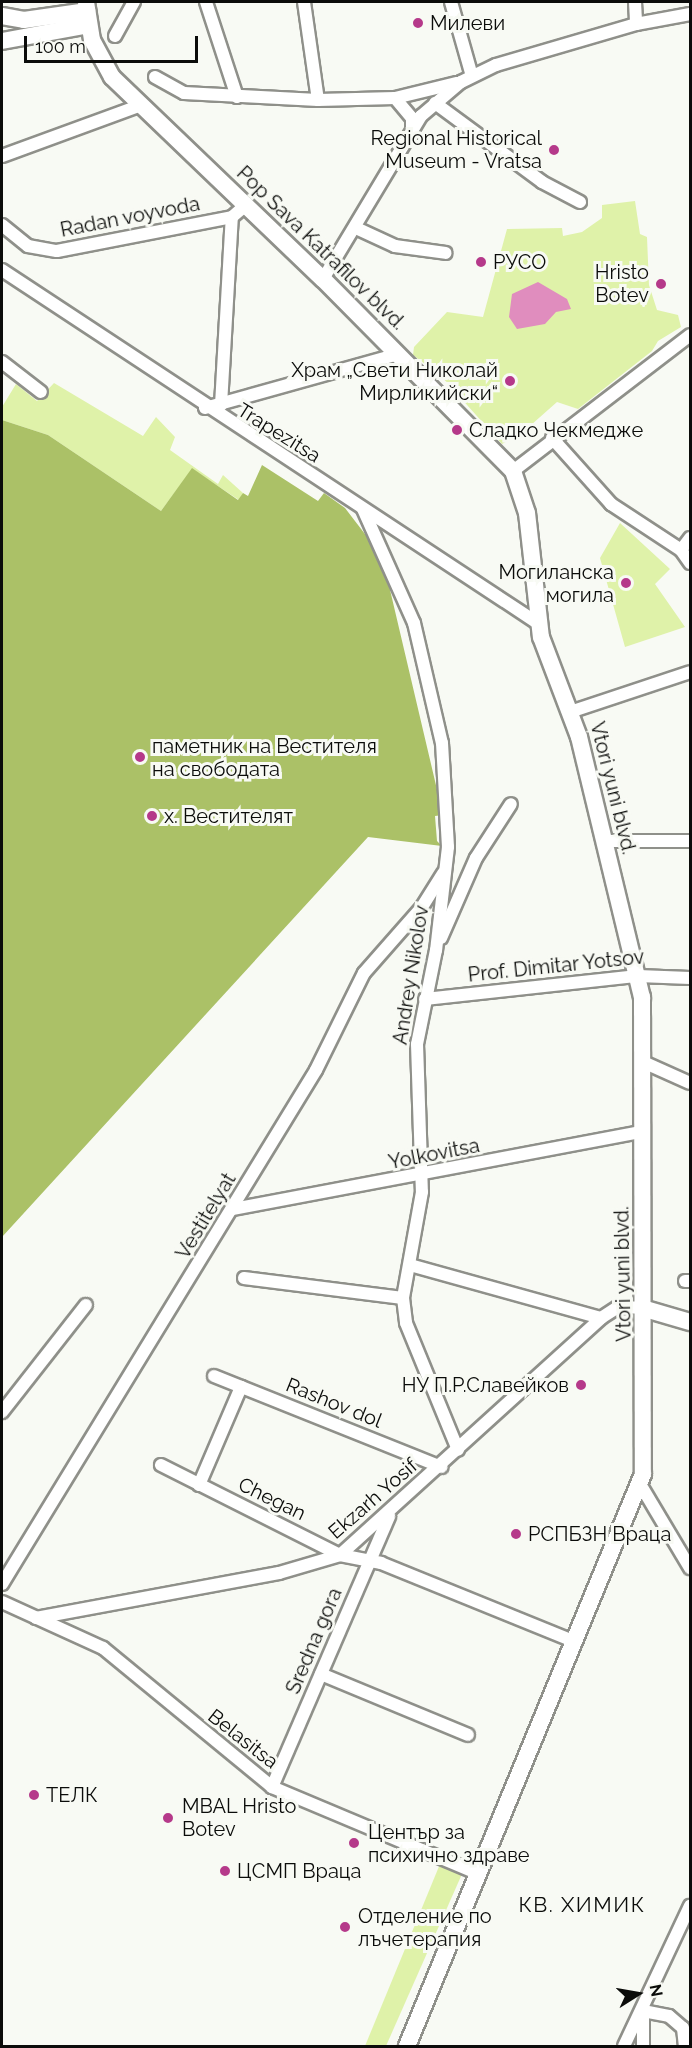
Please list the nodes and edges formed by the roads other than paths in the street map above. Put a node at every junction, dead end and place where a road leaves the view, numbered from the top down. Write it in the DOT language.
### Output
graph roads {
  1 [pos="58,2"];
  2 [pos="134,2"];
  3 [pos="206,2"];
  4 [pos="304,2"];
  5 [pos="451,2"];
  6 [pos="635,2"];
  7 [pos="80,13"];
  8 [pos="690,14"];
  9 [pos="42,17"];
  10 [pos="5,18"];
  11 [pos="636,24"];
  12 [pos="115,36"];
  13 [pos="2,39"];
  14 [pos="472,76"];
  15 [pos="155,77"];
  16 [pos="461,82"];
  17 [pos="237,97"];
  18 [pos="395,98"];
  19 [pos="318,100"];
  20 [pos="435,103"];
  21 [pos="141,105"];
  22 [pos="412,134"];
  23 [pos="2,156"];
  24 [pos="580,202"];
  25 [pos="247,204"];
  26 [pos="232,217"];
  27 [pos="2,225"];
  28 [pos="356,228"];
  29 [pos="446,253"];
  30 [pos="2,270"];
  31 [pos="323,279"];
  32 [pos="690,335"];
  33 [pos="399,354"];
  34 [pos="2,362"];
  35 [pos="40,392"];
  36 [pos="221,405"];
  37 [pos="205,408"];
  38 [pos="552,438"];
  39 [pos="513,471"];
  40 [pos="363,509"];
  41 [pos="690,538"];
  42 [pos="681,550"];
  43 [pos="690,563"];
  44 [pos="538,624"];
  45 [pos="690,672"];
  46 [pos="570,712"];
  47 [pos="510,804"];
  48 [pos="605,842"];
  49 [pos="690,842"];
  50 [pos="445,869"];
  51 [pos="436,950"];
  52 [pos="638,976"];
  53 [pos="690,978"];
  54 [pos="425,999"];
  55 [pos="643,1062"];
  56 [pos="690,1083"];
  57 [pos="642,1132"];
  58 [pos="422,1177"];
  59 [pos="233,1209"];
  60 [pos="410,1265"];
  61 [pos="244,1278"];
  62 [pos="403,1298"];
  63 [pos="86,1305"];
  64 [pos="642,1308"];
  65 [pos="601,1318"];
  66 [pos="690,1322"];
  67 [pos="214,1376"];
  68 [pos="241,1387"];
  69 [pos="2,1412"];
  70 [pos="458,1450"];
  71 [pos="161,1465"];
  72 [pos="441,1467"];
  73 [pos="640,1484"];
  74 [pos="199,1485"];
  75 [pos="392,1509"];
  76 [pos="340,1555"];
  77 [pos="368,1564"];
  78 [pos="690,1568"];
  79 [pos="2,1584"];
  80 [pos="2,1602"];
  81 [pos="36,1618"];
  82 [pos="576,1642"];
  83 [pos="321,1674"];
  84 [pos="468,1735"];
  85 [pos="273,1787"];
  86 [pos="479,1875"];
  87 [pos="690,1906"];
  88 [pos="644,2011"];
  89 [pos="407,2046"];
  90 [pos="624,2046"];
  91 [pos="643,2046"];
  92 [pos="685,2046"];
  1 -- 9 [label="street"];
  2 -- 12 [label="street"];
  3 -- 17 [label="street"];
  4 -- 19 [label="street"];
  5 -- 14 [label="street"];
  6 -- 11 [label="street"];
  7 -- 9 [label="street"];
  7 -- 13 [label="street"];
  7 -- 21 [label="street, Pop Sava Katrafilov blvd."];
  8 -- 11 [label="street"];
  9 -- 10 [label="street"];
  10 -- 13 [label="street"];
  11 -- 14 [label="street"];
  14 -- 16 [label="street"];
  15 -- 17 [label="street"];
  16 -- 18 [label="street"];
  16 -- 20 [label="street"];
  17 -- 19 [label="street"];
  18 -- 19 [label="street"];
  18 -- 22 [label="street"];
  20 -- 22 [label="street"];
  20 -- 24 [label="street"];
  21 -- 23 [label="street"];
  21 -- 25 [label="street, Pop Sava Katrafilov blvd."];
  22 -- 28 [label="street"];
  25 -- 26 [label="street"];
  25 -- 31 [label="street, Pop Sava Katrafilov blvd."];
  26 -- 27 [label="street, Radan voyvoda"];
  26 -- 36 [label="street"];
  28 -- 29 [label="street"];
  28 -- 31 [label="street"];
  30 -- 37 [label="street, Trapezitsa"];
  31 -- 33 [label="street, Pop Sava Katrafilov blvd."];
  32 -- 38 [label="street"];
  33 -- 36 [label="street"];
  33 -- 39 [label="street, Pop Sava Katrafilov blvd."];
  34 -- 35 [label="street"];
  36 -- 37 [label="street"];
  37 -- 40 [label="street, Trapezitsa"];
  38 -- 39 [label="street"];
  38 -- 42 [label="street"];
  39 -- 44 [label="street, Vtori yuni blvd."];
  40 -- 44 [label="street, Trapezitsa"];
  40 -- 50 [label="street, Andrey Nikolov"];
  41 -- 42 [label="street"];
  42 -- 43 [label="street"];
  44 -- 46 [label="street, Vtori yuni blvd."];
  45 -- 46 [label="street"];
  46 -- 48 [label="street, Vtori yuni blvd."];
  47 -- 51 [label="street"];
  48 -- 49 [label="street"];
  48 -- 52 [label="street, Vtori yuni blvd."];
  50 -- 51 [label="street, Andrey Nikolov"];
  50 -- 59 [label="street, Vestitelyat"];
  51 -- 54 [label="street, Andrey Nikolov"];
  52 -- 53 [label="street, Prof. Dimitar Yotsov"];
  52 -- 54 [label="street, Prof. Dimitar Yotsov"];
  52 -- 55 [label="street, Vtori yuni blvd."];
  54 -- 58 [label="street, Andrey Nikolov"];
  55 -- 56 [label="street"];
  55 -- 57 [label="street, Vtori yuni blvd."];
  57 -- 58 [label="street, Yolkovitsa"];
  57 -- 64 [label="street, Vtori yuni blvd."];
  58 -- 59 [label="street, Yolkovitsa"];
  58 -- 60 [label="street, Andrey Nikolov"];
  59 -- 79 [label="street, Vestitelyat"];
  60 -- 62 [label="street, Andrey Nikolov"];
  60 -- 65 [label="street"];
  61 -- 62 [label="street"];
  62 -- 70 [label="street, Andrey Nikolov"];
  63 -- 69 [label="street"];
  64 -- 65 [label="street, Ekzarh Yosif"];
  64 -- 66 [label="street"];
  64 -- 73 [label="street, Vtori yuni blvd."];
  65 -- 70 [label="street, Ekzarh Yosif"];
  67 -- 68 [label="street, Rashov dol"];
  68 -- 72 [label="street, Rashov dol"];
  68 -- 74 [label="street"];
  70 -- 72 [label="street, Ekzarh Yosif"];
  71 -- 74 [label="street, Chegan"];
  72 -- 75 [label="street, Ekzarh Yosif"];
  73 -- 78 [label="street"];
  73 -- 82 [label="street, Vtori yuni blvd."];
  74 -- 76 [label="street, Chegan"];
  75 -- 76 [label="street, Ekzarh Yosif"];
  75 -- 77 [label="street, Sredna gora"];
  76 -- 77 [label="street, Chegan"];
  76 -- 81 [label="street, Ekzarh Yosif"];
  77 -- 82 [label="street, Chegan"];
  77 -- 83 [label="street, Sredna gora"];
  80 -- 81 [label="street, Belasitsa"];
  81 -- 85 [label="street, Belasitsa"];
  82 -- 86 [label="street, Vtori yuni blvd."];
  83 -- 84 [label="street"];
  83 -- 85 [label="street, Sredna gora"];
  85 -- 86 [label="street, Belasitsa"];
  86 -- 89 [label="street, Vtori yuni blvd."];
  87 -- 88 [label="street"];
  88 -- 90 [label="street"];
  88 -- 91 [label="street"];
  88 -- 92 [label="street"];
}
